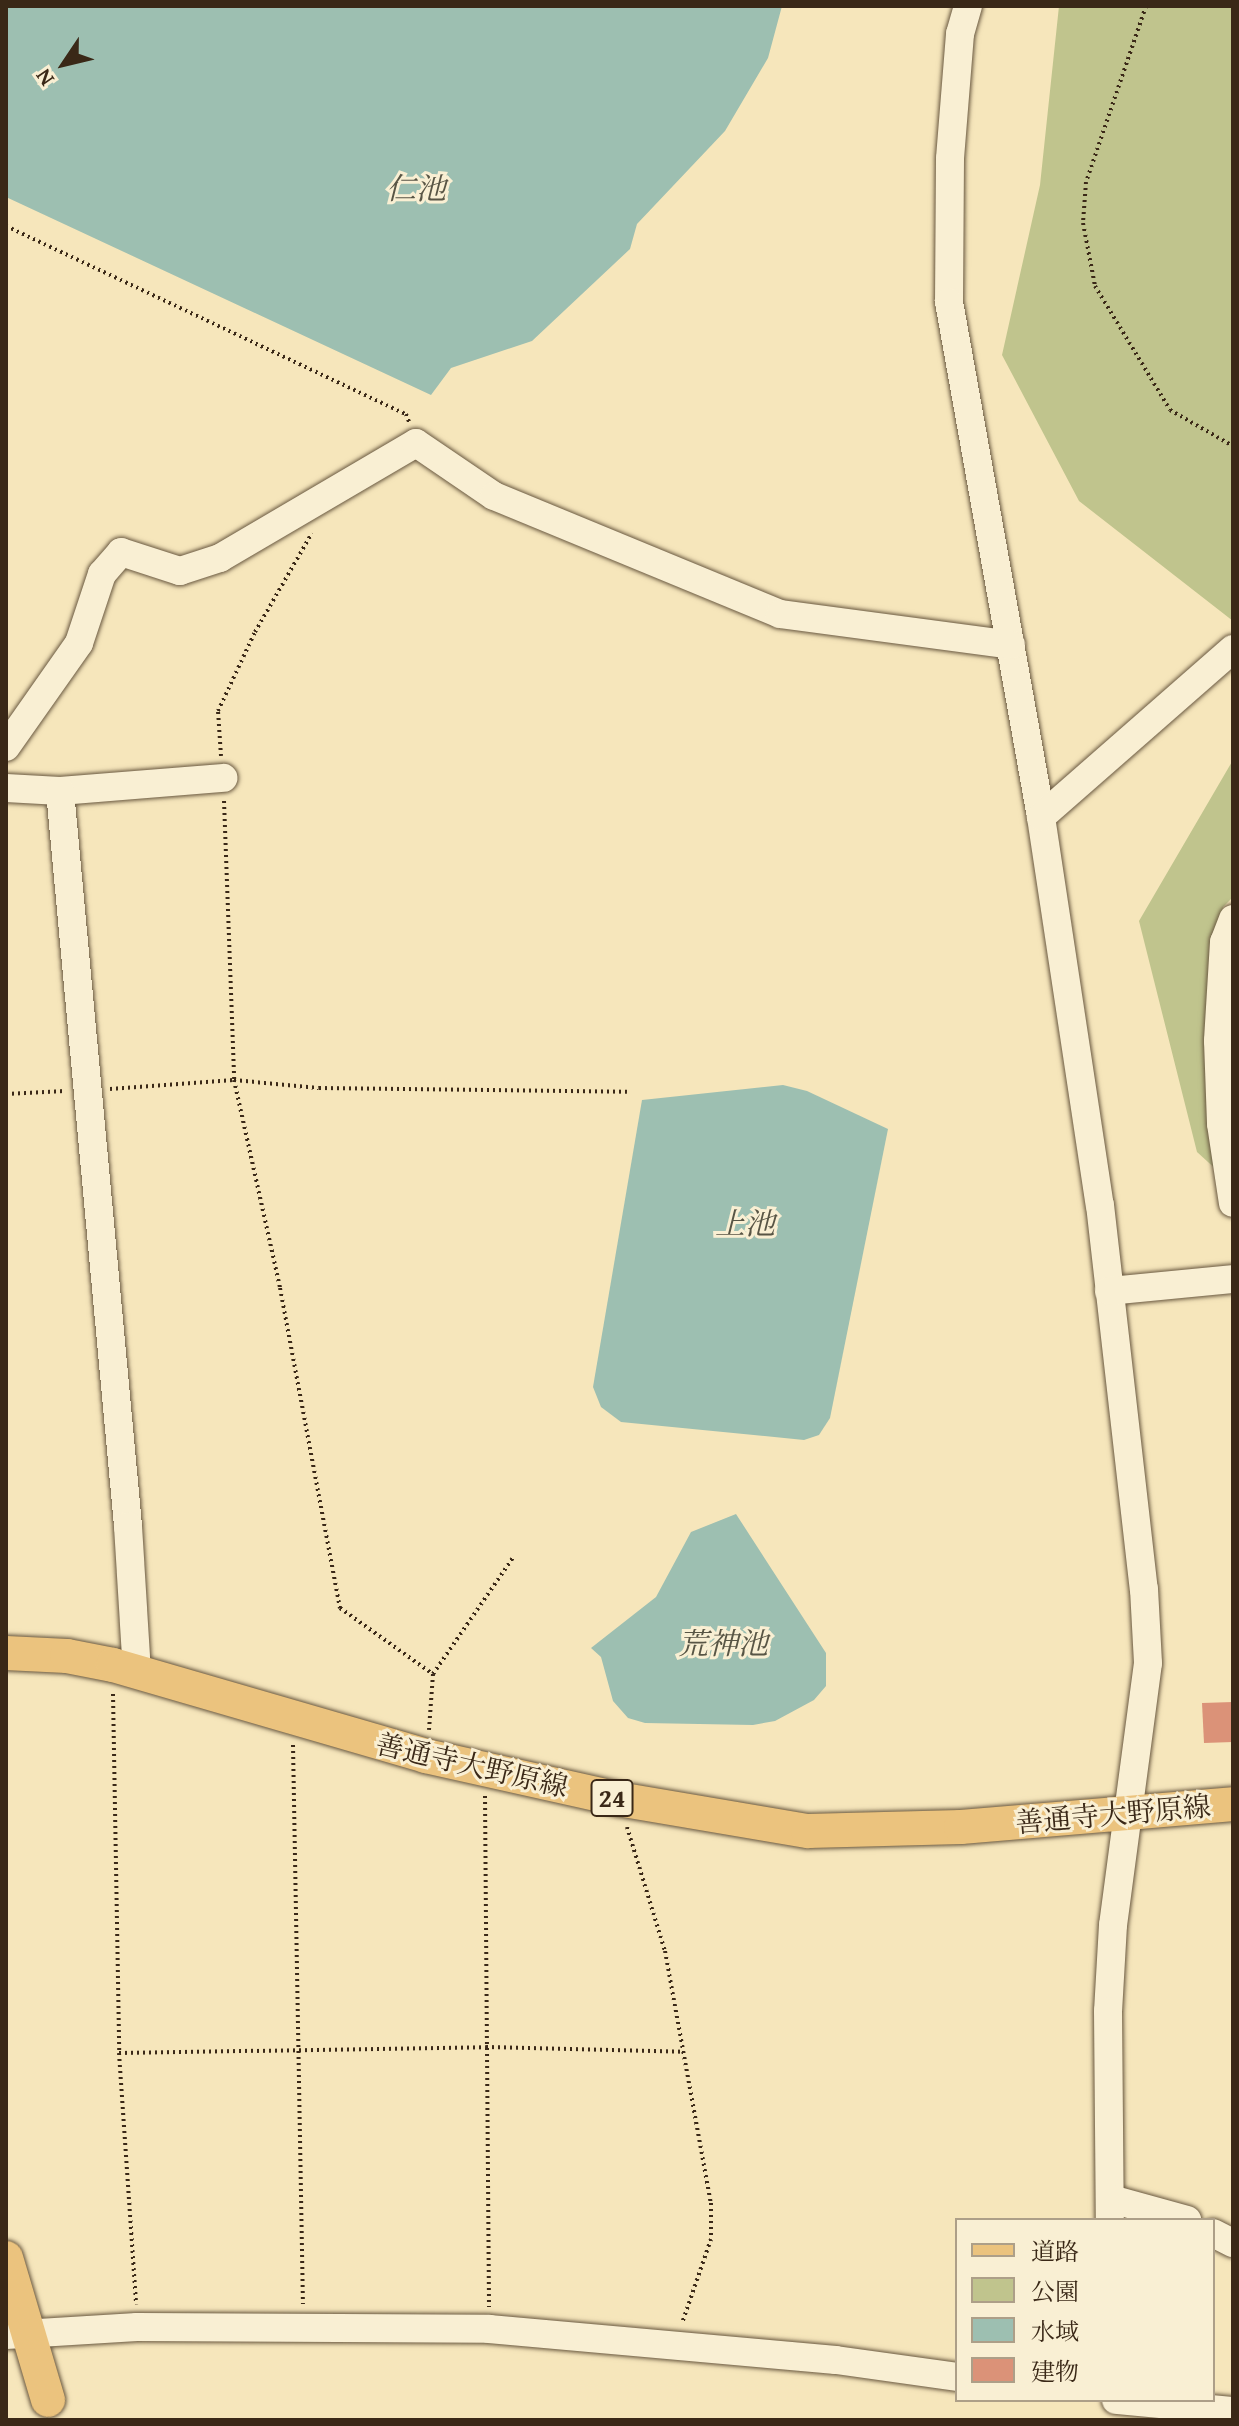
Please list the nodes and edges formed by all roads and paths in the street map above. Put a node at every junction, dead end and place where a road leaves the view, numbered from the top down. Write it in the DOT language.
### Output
graph roads {
  1 [pos="968,6"];
  2 [pos="1146,6"];
  3 [pos="6,226"];
  4 [pos="416,443"];
  5 [pos="1233,446"];
  6 [pos="317,525"];
  7 [pos="1011,645"];
  8 [pos="1233,649"];
  9 [pos="6,747"];
  10 [pos="223,778"];
  11 [pos="6,788"];
  12 [pos="60,791"];
  13 [pos="1041,817"];
  14 [pos="1233,919"];
  15 [pos="234,1080"];
  16 [pos="86,1090"];
  17 [pos="627,1092"];
  18 [pos="6,1094"];
  19 [pos="1233,1203"];
  20 [pos="1233,1279"];
  21 [pos="1109,1291"];
  22 [pos="514,1556"];
  23 [pos="6,1653"];
  24 [pos="125,1669"];
  25 [pos="433,1674"];
  26 [pos="292,1720"];
  27 [pos="426,1756"];
  28 [pos="485,1767"];
  29 [pos="618,1799"];
  30 [pos="1233,1804"];
  31 [pos="1126,1813"];
  32 [pos="486,2047"];
  33 [pos="300,2050"];
  34 [pos="684,2052"];
  35 [pos="119,2053"];
  36 [pos="1110,2210"];
  37 [pos="1172,2218"];
  38 [pos="1215,2234"];
  39 [pos="1233,2243"];
  40 [pos="6,2258"];
  41 [pos="303,2326"];
  42 [pos="137,2327"];
  43 [pos="489,2329"];
  44 [pos="18,2334"];
  45 [pos="674,2348"];
  46 [pos="955,2377"];
  47 [pos="48,2400"];
  48 [pos="1129,2406"];
  49 [pos="1233,2411"];
  1 -- 7 [label="street"];
  2 -- 5 [label="path"];
  3 -- 4 [label="path"];
  4 -- 7 [label="street"];
  4 -- 9 [label="street"];
  6 -- 10 [label="path"];
  7 -- 13 [label="street"];
  8 -- 13 [label="street"];
  10 -- 12 [label="street"];
  10 -- 15 [label="path"];
  11 -- 12 [label="street"];
  12 -- 16 [label="street"];
  13 -- 21 [label="street"];
  14 -- 19 [label="street"];
  15 -- 16 [label="path"];
  15 -- 17 [label="path"];
  15 -- 25 [label="path"];
  16 -- 18 [label="path"];
  16 -- 24 [label="street"];
  20 -- 21 [label="street"];
  21 -- 31 [label="street"];
  22 -- 25 [label="path"];
  23 -- 24 [label="main road, 善通寺大野原線 / 24"];
  24 -- 26 [label="main road, 善通寺大野原線 / 24"];
  24 -- 35 [label="path"];
  25 -- 27 [label="path"];
  26 -- 27 [label="main road, 善通寺大野原線 / 24"];
  26 -- 33 [label="path"];
  27 -- 28 [label="main road, 善通寺大野原線 / 24"];
  28 -- 29 [label="main road, 善通寺大野原線 / 24"];
  28 -- 32 [label="path"];
  29 -- 31 [label="main road, 善通寺大野原線 / 24"];
  29 -- 34 [label="path"];
  30 -- 31 [label="main road, 善通寺大野原線 / 24"];
  31 -- 36 [label="street"];
  32 -- 33 [label="path"];
  32 -- 34 [label="path"];
  32 -- 43 [label="path"];
  33 -- 35 [label="path"];
  33 -- 41 [label="path"];
  34 -- 45 [label="path"];
  35 -- 42 [label="path"];
  36 -- 37 [label="street"];
  38 -- 39 [label="street"];
  40 -- 44 [label="main road"];
  41 -- 42 [label="street"];
  41 -- 43 [label="street"];
  42 -- 44 [label="street"];
  43 -- 45 [label="street"];
  44 -- 47 [label="main road"];
  45 -- 46 [label="street"];
  48 -- 49 [label="street"];
}
